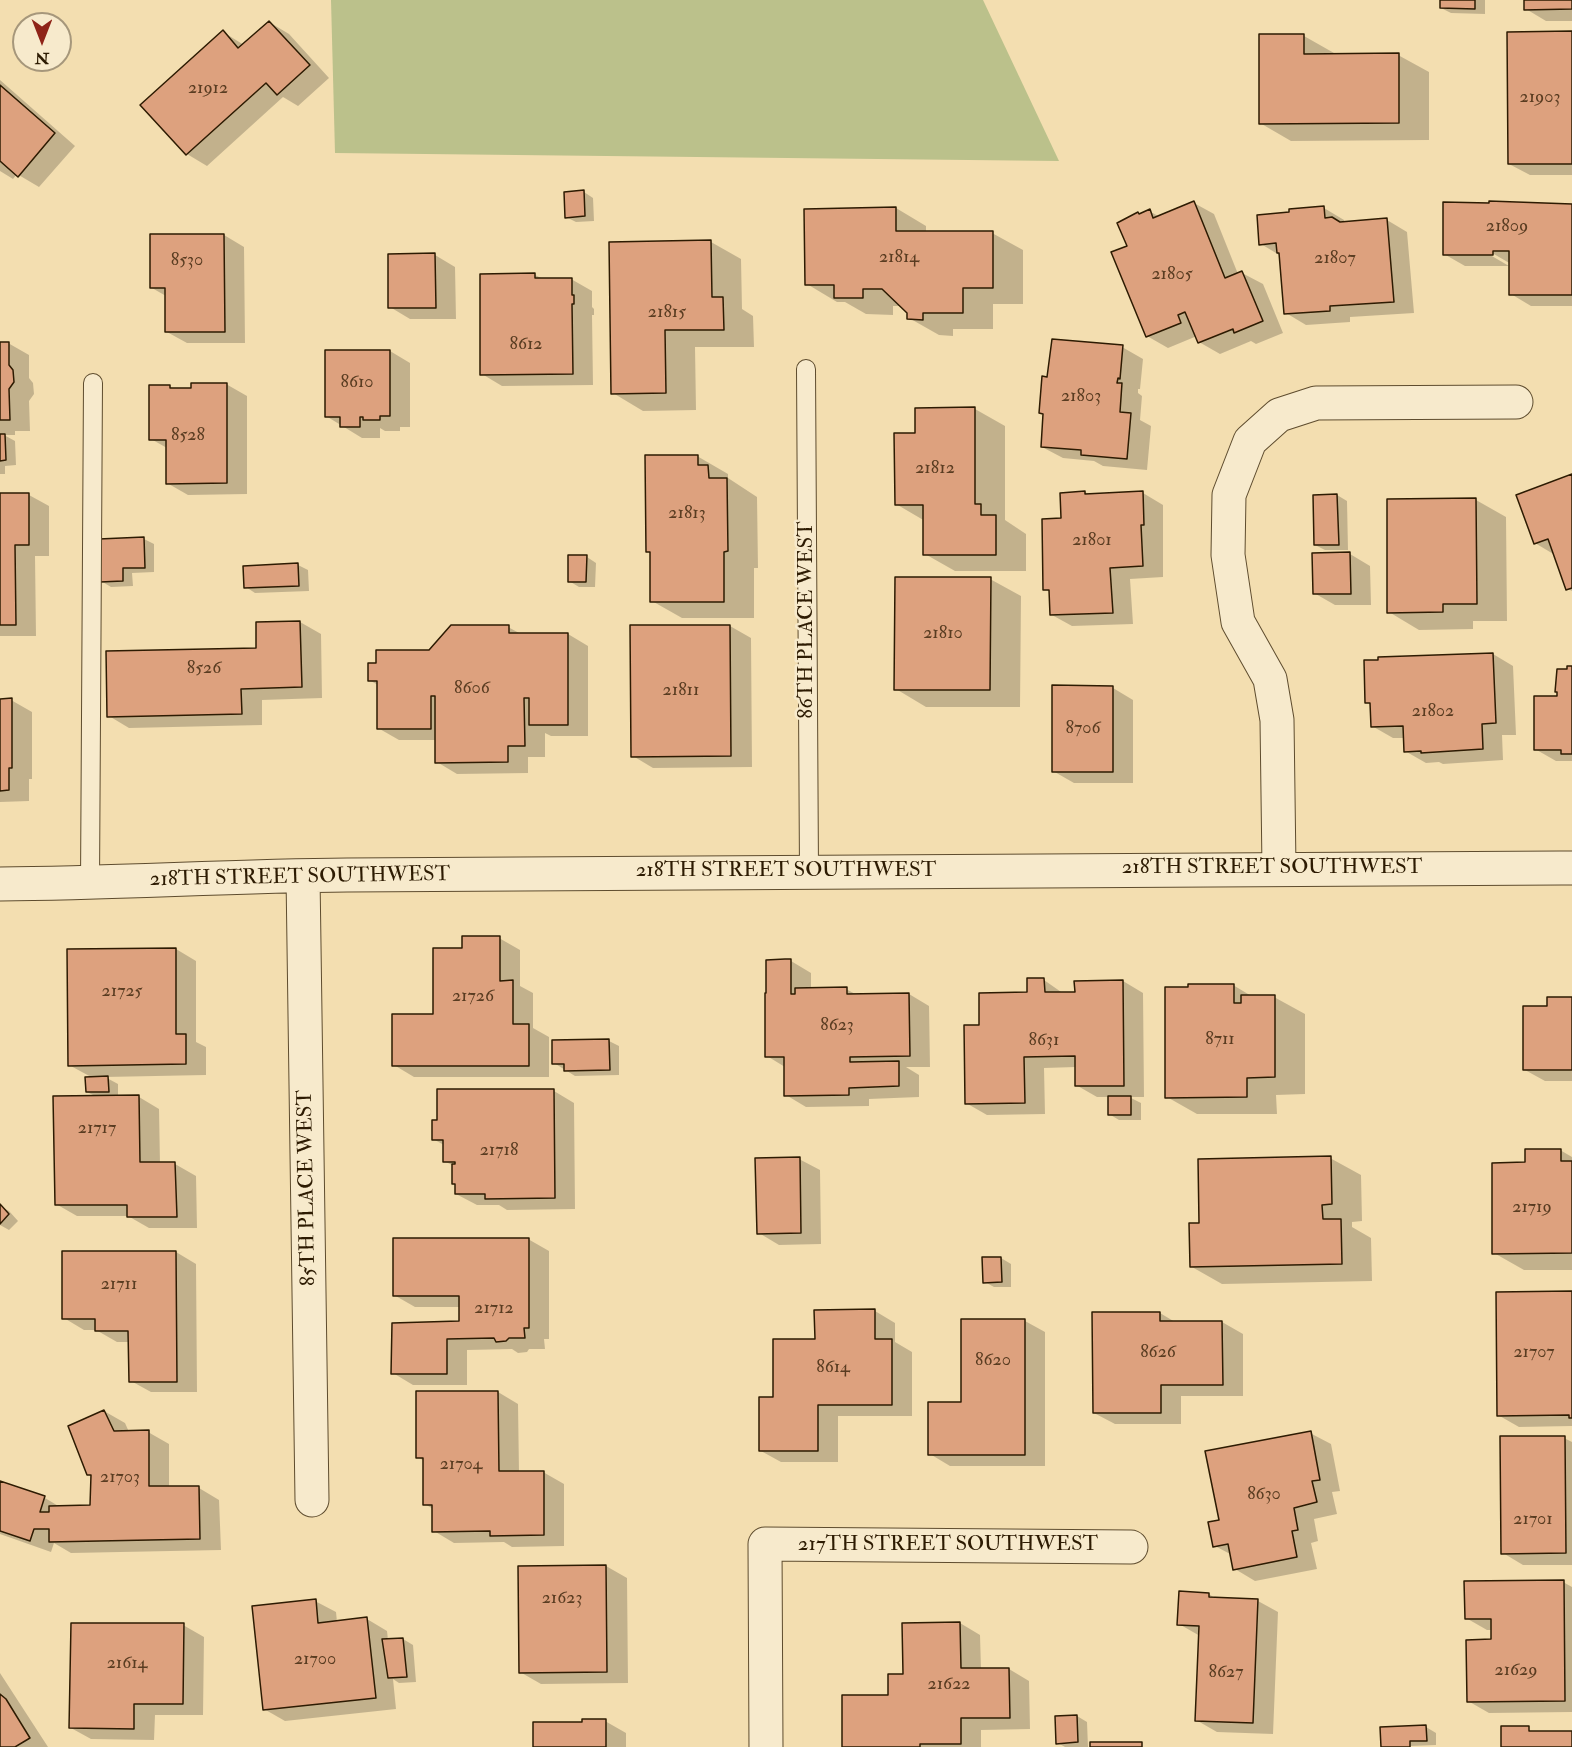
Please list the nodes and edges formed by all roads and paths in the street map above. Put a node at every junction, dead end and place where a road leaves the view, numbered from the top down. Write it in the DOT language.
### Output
graph roads {
  1 [pos="806,369"];
  2 [pos="93,383"];
  3 [pos="1516,402"];
  4 [pos="1279,868"];
  5 [pos="1572,868"];
  6 [pos="809,871"];
  7 [pos="303,876"];
  8 [pos="90,883"];
  9 [pos="0,884"];
  10 [pos="312,1500"];
  11 [pos="1131,1547"];
  12 [pos="766,1747"];
  1 -- 6 [label="lane, 86TH PLACE WEST"];
  2 -- 8 [label="lane"];
  3 -- 4 [label="street"];
  4 -- 5 [label="street, 218TH STREET SOUTHWEST"];
  4 -- 6 [label="street, 218TH STREET SOUTHWEST"];
  6 -- 7 [label="street, 218TH STREET SOUTHWEST"];
  7 -- 8 [label="street, 218TH STREET SOUTHWEST"];
  7 -- 10 [label="street, 85TH PLACE WEST"];
  8 -- 9 [label="street, 218TH STREET SOUTHWEST"];
  11 -- 12 [label="street, 217TH STREET SOUTHWEST"];
}
